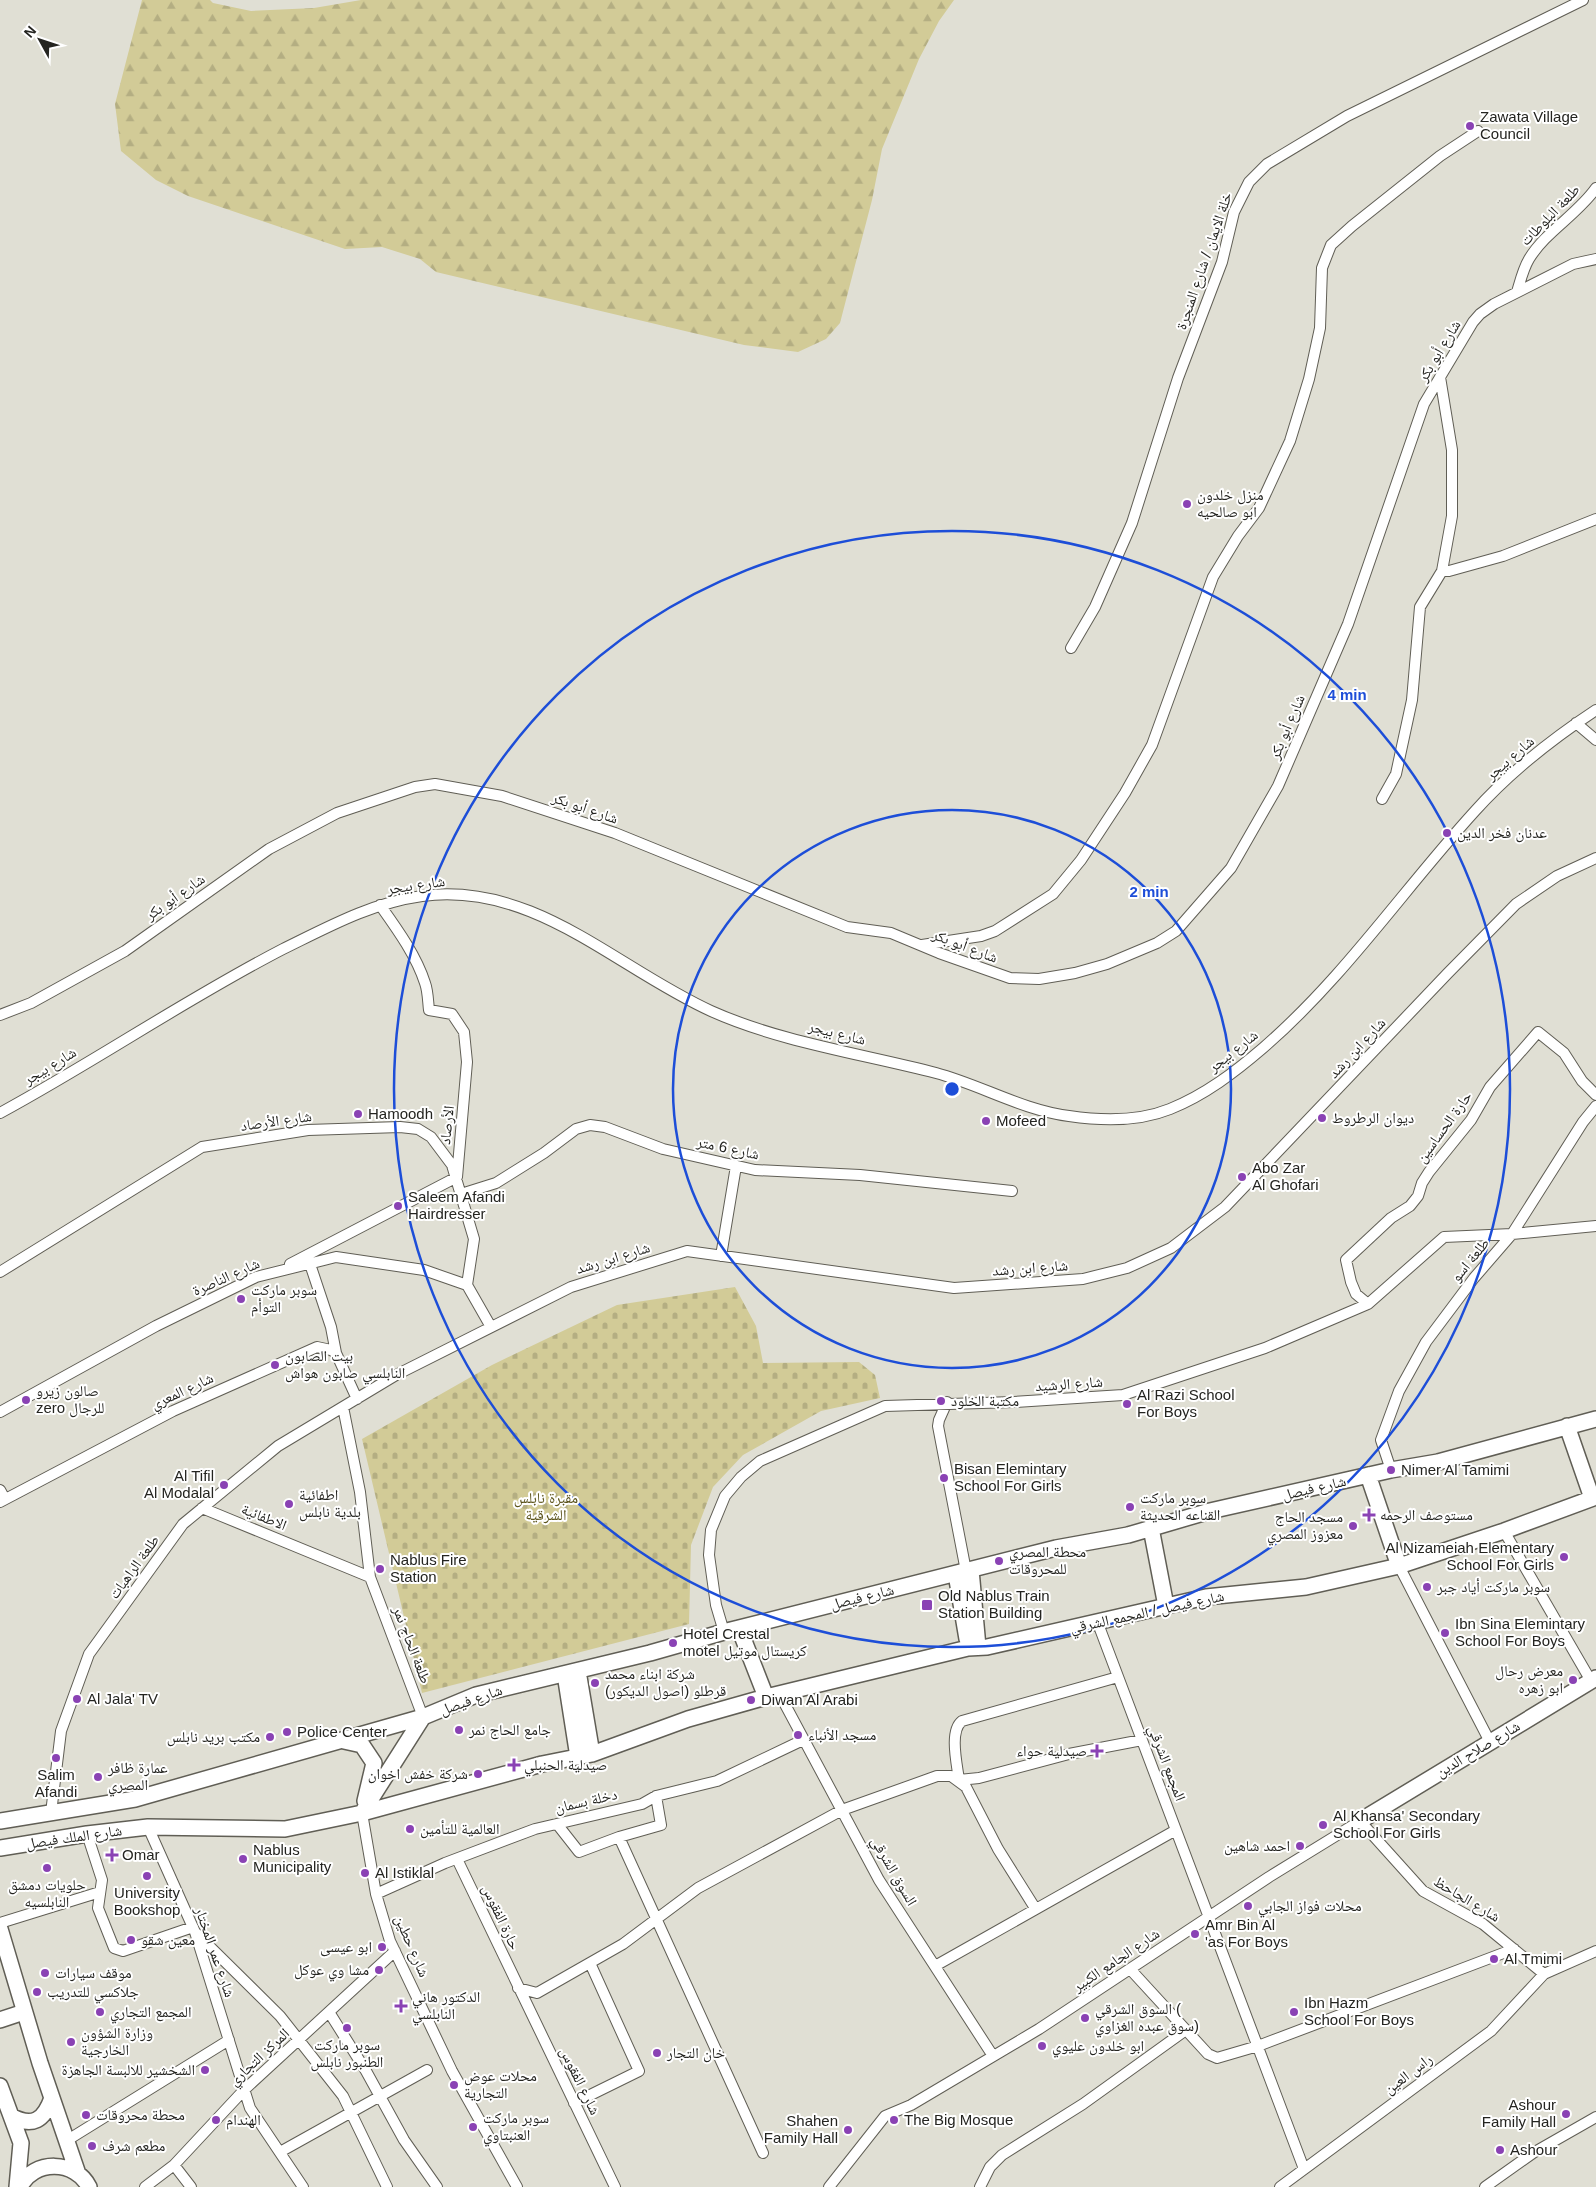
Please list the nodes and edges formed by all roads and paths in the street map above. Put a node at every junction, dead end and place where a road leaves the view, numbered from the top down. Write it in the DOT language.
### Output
graph roads {
  1 [pos="1583,0"];
  2 [pos="1478,131"];
  3 [pos="1596,188"];
  4 [pos="1596,259"];
  5 [pos="1516,292"];
  6 [pos="1440,377"];
  7 [pos="1596,519"];
  8 [pos="1442,571"];
  9 [pos="1071,648"];
  10 [pos="1596,710"];
  11 [pos="1576,723"];
  12 [pos="1596,740"];
  13 [pos="1382,800"];
  14 [pos="1596,858"];
  15 [pos="380,906"];
  16 [pos="921,945"];
  17 [pos="0,1015"];
  18 [pos="1596,1095"];
  19 [pos="1596,1106"];
  20 [pos="4,1111"];
  21 [pos="736,1166"];
  22 [pos="457,1177"];
  23 [pos="1012,1190"];
  24 [pos="461,1194"];
  25 [pos="1596,1226"];
  26 [pos="1512,1234"];
  27 [pos="722,1256"];
  28 [pos="310,1264"];
  29 [pos="0,1272"];
  30 [pos="274,1273"];
  31 [pos="467,1285"];
  32 [pos="1368,1304"];
  33 [pos="491,1327"];
  34 [pos="336,1353"];
  35 [pos="357,1399"];
  36 [pos="947,1402"];
  37 [pos="343,1407"];
  38 [pos="0,1412"];
  39 [pos="1596,1419"];
  40 [pos="1567,1426"];
  41 [pos="1391,1470"];
  42 [pos="1368,1475"];
  43 [pos="2,1497"];
  44 [pos="1594,1497"];
  45 [pos="202,1508"];
  46 [pos="1151,1528"];
  47 [pos="1504,1531"];
  48 [pos="1399,1566"];
  49 [pos="965,1572"];
  50 [pos="370,1577"];
  51 [pos="1166,1606"];
  52 [pos="1097,1621"];
  53 [pos="739,1628"];
  54 [pos="724,1632"];
  55 [pos="973,1648"];
  56 [pos="572,1672"];
  57 [pos="1118,1677"];
  58 [pos="1593,1679"];
  59 [pos="773,1696"];
  60 [pos="423,1717"];
  61 [pos="341,1740"];
  62 [pos="803,1740"];
  63 [pos="1142,1740"];
  64 [pos="1490,1742"];
  65 [pos="585,1755"];
  66 [pos="959,1780"];
  67 [pos="656,1796"];
  68 [pos="135,1800"];
  69 [pos="842,1810"];
  70 [pos="51,1813"];
  71 [pos="362,1813"];
  72 [pos="1360,1821"];
  73 [pos="0,1822"];
  74 [pos="557,1824"];
  75 [pos="148,1827"];
  76 [pos="1176,1830"];
  77 [pos="87,1834"];
  78 [pos="619,1837"];
  79 [pos="0,1848"];
  80 [pos="456,1859"];
  81 [pos="100,1892"];
  82 [pos="376,1894"];
  83 [pos="1035,1908"];
  84 [pos="1209,1916"];
  85 [pos="657,1920"];
  86 [pos="0,1923"];
  87 [pos="0,1930"];
  88 [pos="194,1930"];
  89 [pos="1514,1949"];
  90 [pos="395,1951"];
  91 [pos="1596,1952"];
  92 [pos="590,1963"];
  93 [pos="935,1966"];
  94 [pos="1130,1969"];
  95 [pos="1544,1974"];
  96 [pos="518,1988"];
  97 [pos="24,2012"];
  98 [pos="329,2012"];
  99 [pos="0,2020"];
  100 [pos="1186,2030"];
  101 [pos="229,2040"];
  102 [pos="299,2040"];
  103 [pos="1258,2046"];
  104 [pos="993,2056"];
  105 [pos="427,2070"];
  106 [pos="0,2086"];
  107 [pos="244,2090"];
  108 [pos="380,2097"];
  109 [pos="52,2098"];
  110 [pos="574,2103"];
  111 [pos="351,2113"];
  112 [pos="11,2116"];
  113 [pos="1596,2117"];
  114 [pos="66,2141"];
  115 [pos="280,2152"];
  116 [pos="763,2153"];
  117 [pos="174,2165"];
  118 [pos="1304,2169"];
  119 [pos="78,2174"];
  120 [pos="18,2187"];
  121 [pos="89,2187"];
  122 [pos="145,2187"];
  123 [pos="191,2187"];
  124 [pos="303,2187"];
  125 [pos="387,2187"];
  126 [pos="437,2187"];
  127 [pos="517,2187"];
  128 [pos="615,2187"];
  129 [pos="829,2187"];
  130 [pos="980,2187"];
  131 [pos="1280,2187"];
  132 [pos="1485,2187"];
  1 -- 9 [label="street, خلة الايمان / شارع المنجرة"];
  2 -- 16 [label="street"];
  3 -- 5 [label="street, طلعة البلوطات"];
  4 -- 5 [label="street, شارع أبو بكر"];
  5 -- 6 [label="street, شارع أبو بكر"];
  6 -- 8 [label="street"];
  6 -- 16 [label="street, شارع أبو بكر"];
  7 -- 8 [label="street"];
  8 -- 13 [label="street"];
  10 -- 11 [label="street, شارع بيجر"];
  11 -- 12 [label="street"];
  11 -- 15 [label="street, شارع بيجر"];
  14 -- 27 [label="street, شارع ابن رشد"];
  15 -- 20 [label="street, شارع بيجر"];
  15 -- 22 [label="street, الأرصاد"];
  16 -- 17 [label="street, شارع أبو بكر"];
  18 -- 32 [label="street, حارة الحساسين"];
  19 -- 26 [label="street, طلعة اسو"];
  21 -- 23 [label="street, شارع 6 متر"];
  21 -- 24 [label="street, شارع 6 متر"];
  21 -- 27 [label="street"];
  22 -- 24 [label="street, شارع الأرصاد"];
  22 -- 29 [label="street, شارع الأرصاد"];
  22 -- 30 [label="street"];
  24 -- 31 [label="street, شارع الأرصاد"];
  25 -- 26 [label="street, شارع الرشيد"];
  26 -- 32 [label="street, شارع الرشيد"];
  26 -- 41 [label="street, طلعة اسو"];
  27 -- 33 [label="street, شارع ابن رشد"];
  28 -- 30 [label="street, شارع الناصرة"];
  28 -- 31 [label="street, شارع الناصرة"];
  28 -- 34 [label="street"];
  30 -- 38 [label="street, شارع الناصرة"];
  31 -- 33 [label="street"];
  32 -- 36 [label="street, شارع الرشيد"];
  33 -- 35 [label="street, شارع ابن رشد"];
  34 -- 35 [label="street"];
  34 -- 43 [label="street, شارع المعري"];
  35 -- 37 [label="street, شارع ابن رشد"];
  36 -- 49 [label="street"];
  36 -- 54 [label="street, شارع الرشيد"];
  37 -- 45 [label="street, طلعة الراهبات"];
  37 -- 50 [label="street, طلعة الحاج نمر"];
  39 -- 40 [label="main road, شارع فيصل"];
  40 -- 41 [label="main road, شارع فيصل"];
  40 -- 44 [label="main road"];
  41 -- 42 [label="main road, شارع فيصل"];
  42 -- 46 [label="main road, شارع فيصل"];
  42 -- 48 [label="main road"];
  44 -- 47 [label="main road, شارع فيصل / المجمع الشرقي"];
  45 -- 50 [label="street, الاطفائية"];
  45 -- 70 [label="street, طلعة الراهبات"];
  46 -- 49 [label="main road, شارع فيصل"];
  46 -- 51 [label="main road"];
  47 -- 48 [label="main road, شارع فيصل / المجمع الشرقي"];
  47 -- 58 [label="street"];
  48 -- 51 [label="main road, شارع فيصل / المجمع الشرقي"];
  48 -- 64 [label="street"];
  49 -- 53 [label="main road, شارع فيصل"];
  49 -- 55 [label="main road"];
  50 -- 60 [label="street, طلعة الحاج نمر"];
  51 -- 52 [label="main road, شارع فيصل / المجمع الشرقي"];
  52 -- 55 [label="main road, شارع فيصل / المجمع الشرقي"];
  52 -- 57 [label="street, المجمع الشرقي"];
  53 -- 54 [label="main road, شارع فيصل"];
  53 -- 59 [label="main road"];
  54 -- 56 [label="main road, شارع فيصل"];
  55 -- 59 [label="main road, شارع فيصل / المجمع الشرقي"];
  56 -- 60 [label="main road, شارع فيصل"];
  56 -- 65 [label="main road"];
  57 -- 63 [label="street, المجمع الشرقي"];
  57 -- 66 [label="street"];
  58 -- 64 [label="main road, شارع صلاح الدين"];
  59 -- 62 [label="street, السوق الشرقي"];
  59 -- 65 [label="main road, شارع فيصل / المجمع الشرقي"];
  60 -- 61 [label="main road, شارع فيصل"];
  60 -- 71 [label="main road"];
  61 -- 68 [label="main road, شارع فيصل"];
  61 -- 71 [label="main road"];
  62 -- 67 [label="street, دخلة بسمان"];
  62 -- 69 [label="street, السوق الشرقي"];
  63 -- 66 [label="street"];
  63 -- 76 [label="street, المجمع الشرقي"];
  64 -- 72 [label="main road, شارع صلاح الدين"];
  65 -- 71 [label="main road, شارع فيصل / المجمع الشرقي"];
  66 -- 69 [label="street"];
  66 -- 83 [label="street"];
  67 -- 74 [label="street, دخلة بسمان"];
  67 -- 78 [label="street"];
  68 -- 70 [label="main road, شارع الملك فيصل"];
  69 -- 85 [label="street"];
  69 -- 93 [label="street, السوق الشرقي"];
  70 -- 73 [label="main road, شارع الملك فيصل"];
  71 -- 75 [label="main road, شارع الملك فيصل"];
  71 -- 82 [label="street, شارع حطين"];
  72 -- 84 [label="street, شارع الجامع الكبير"];
  72 -- 89 [label="street, شارع الجاحظ"];
  74 -- 78 [label="street"];
  74 -- 80 [label="street, دخلة بسمان"];
  75 -- 77 [label="main road, شارع الملك فيصل"];
  75 -- 88 [label="street, شارع عمر المختار"];
  76 -- 83 [label="street"];
  76 -- 84 [label="street, المجمع الشرقي"];
  77 -- 79 [label="main road, شارع الملك فيصل"];
  77 -- 81 [label="street"];
  78 -- 85 [label="street"];
  80 -- 82 [label="street, دخلة بسمان"];
  80 -- 96 [label="street, حارة الفقوس"];
  81 -- 86 [label="street"];
  81 -- 88 [label="street"];
  82 -- 90 [label="street, شارع حطين"];
  83 -- 93 [label="street"];
  84 -- 94 [label="street, شارع الجامع الكبير"];
  84 -- 103 [label="street, المجمع الشرقي"];
  85 -- 92 [label="street"];
  85 -- 116 [label="street"];
  87 -- 97 [label="main road"];
  88 -- 101 [label="street, شارع عمر المختار"];
  88 -- 102 [label="street"];
  89 -- 95 [label="street, شارع الجاحظ"];
  89 -- 103 [label="street"];
  90 -- 98 [label="street, المركز التجاري"];
  90 -- 127 [label="street, شارع حطين"];
  91 -- 95 [label="street"];
  92 -- 96 [label="street"];
  92 -- 110 [label="street"];
  93 -- 104 [label="street, السوق الشرقي"];
  94 -- 100 [label="street"];
  94 -- 104 [label="street, شارع الجامع الكبير"];
  95 -- 118 [label="street, راس العين"];
  96 -- 110 [label="street, شارع الفقوس"];
  97 -- 99 [label="main road"];
  97 -- 109 [label="main road"];
  98 -- 102 [label="street, المركز التجاري"];
  98 -- 108 [label="street"];
  100 -- 103 [label="street"];
  100 -- 130 [label="street"];
  101 -- 107 [label="street, شارع عمر المختار"];
  101 -- 114 [label="street"];
  102 -- 107 [label="street, المركز التجاري"];
  102 -- 111 [label="street"];
  103 -- 118 [label="street, المجمع الشرقي"];
  104 -- 129 [label="street, شارع الجامع الكبير"];
  105 -- 108 [label="street"];
  106 -- 112 [label="main road"];
  107 -- 115 [label="street, شارع عمر المختار"];
  107 -- 117 [label="street, المركز التجاري"];
  108 -- 111 [label="street"];
  108 -- 126 [label="street"];
  109 -- 112 [label="main road"];
  109 -- 114 [label="main road"];
  110 -- 128 [label="street, شارع الفقوس"];
  111 -- 115 [label="street"];
  111 -- 125 [label="street"];
  112 -- 120 [label="main road"];
  113 -- 132 [label="street"];
  114 -- 119 [label="main road"];
  115 -- 124 [label="street, شارع عمر المختار"];
  117 -- 122 [label="street, المركز التجاري"];
  117 -- 123 [label="street"];
  118 -- 131 [label="street, راس العين"];
  119 -- 120 [label="main road"];
  119 -- 121 [label="main road"];
}
